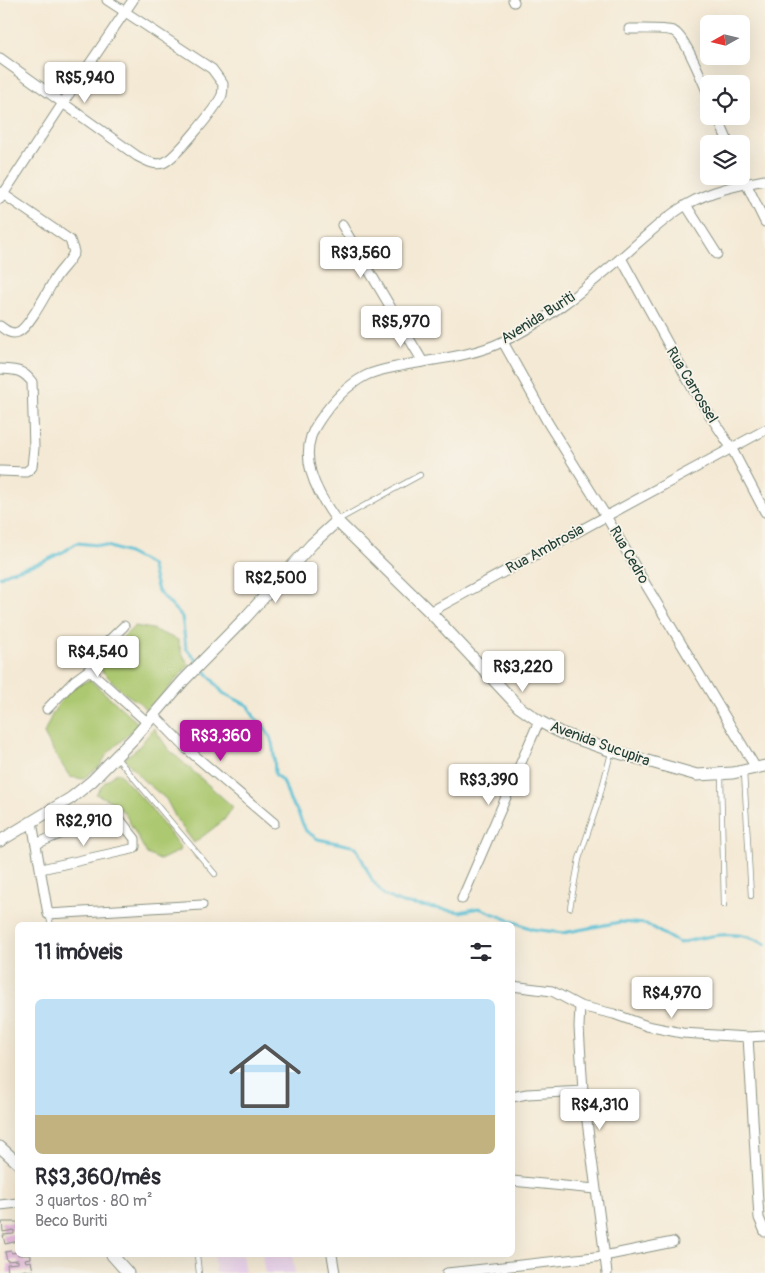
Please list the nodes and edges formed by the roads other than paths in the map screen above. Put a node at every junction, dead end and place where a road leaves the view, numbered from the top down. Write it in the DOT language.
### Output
graph roads {
  1 [pos="107,0"];
  2 [pos="133,0"];
  3 [pos="125,12"];
  4 [pos="629,28"];
  5 [pos="0,58"];
  6 [pos="700,75"];
  7 [pos="63,103"];
  8 [pos="765,180"];
  9 [pos="750,183"];
  10 [pos="742,185"];
  11 [pos="746,185"];
  12 [pos="1,195"];
  13 [pos="686,205"];
  14 [pos="765,222"];
  15 [pos="342,225"];
  16 [pos="717,254"];
  17 [pos="622,258"];
  18 [pos="0,326"];
  19 [pos="503,342"];
  20 [pos="423,362"];
  21 [pos="0,369"];
  22 [pos="765,430"];
  23 [pos="732,449"];
  24 [pos="0,471"];
  25 [pos="420,476"];
  26 [pos="765,512"];
  27 [pos="606,516"];
  28 [pos="337,521"];
  29 [pos="430,612"];
  30 [pos="124,626"];
  31 [pos="89,670"];
  32 [pos="47,709"];
  33 [pos="151,719"];
  34 [pos="538,721"];
  35 [pos="612,752"];
  36 [pos="115,756"];
  37 [pos="760,767"];
  38 [pos="744,771"];
  39 [pos="721,774"];
  40 [pos="32,822"];
  41 [pos="274,823"];
  42 [pos="0,841"];
  43 [pos="36,844"];
  44 [pos="41,870"];
  45 [pos="215,874"];
  46 [pos="751,896"];
  47 [pos="462,899"];
  48 [pos="202,905"];
  49 [pos="724,905"];
  50 [pos="570,908"];
  51 [pos="48,914"];
  52 [pos="50,922"];
  53 [pos="515,986"];
  54 [pos="580,1006"];
  55 [pos="765,1036"];
  56 [pos="748,1037"];
  57 [pos="583,1090"];
  58 [pos="515,1096"];
  59 [pos="0,1147"];
  60 [pos="15,1160"];
  61 [pos="515,1181"];
  62 [pos="595,1189"];
  63 [pos="15,1203"];
  64 [pos="0,1205"];
  65 [pos="765,1232"];
  66 [pos="672,1242"];
  67 [pos="604,1256"];
  68 [pos="114,1257"];
  69 [pos="197,1257"];
  70 [pos="332,1257"];
  71 [pos="128,1273"];
  72 [pos="199,1273"];
  73 [pos="335,1273"];
  74 [pos="447,1273"];
  75 [pos="607,1273"];
  1 -- 3 [label="street"];
  2 -- 3 [label="street"];
  3 -- 7 [label="street"];
  3 -- 7 [label="street"];
  4 -- 6 [label="street"];
  5 -- 7 [label="street"];
  7 -- 12 [label="street"];
  8 -- 9 [label="street, Avenida Buriti"];
  10 -- 13 [label="street, Avenida Buriti"];
  11 -- 14 [label="street"];
  12 -- 18 [label="street"];
  13 -- 16 [label="street"];
  13 -- 17 [label="street, Avenida Buriti"];
  15 -- 20 [label="street"];
  17 -- 19 [label="street, Avenida Buriti"];
  17 -- 23 [label="street, Rua Carrossel"];
  19 -- 20 [label="street, Avenida Buriti"];
  19 -- 27 [label="street, Rua Cedro"];
  20 -- 28 [label="street, Avenida Buriti"];
  21 -- 24 [label="street"];
  22 -- 23 [label="street, Rua Ambrosia"];
  23 -- 26 [label="street, Rua Carrossel"];
  23 -- 27 [label="street, Rua Ambrosia"];
  25 -- 28 [label="lane"];
  27 -- 29 [label="street, Rua Ambrosia"];
  27 -- 37 [label="street, Rua Cedro"];
  28 -- 29 [label="street, Avenida Sucupira"];
  28 -- 33 [label="street"];
  29 -- 34 [label="street, Avenida Sucupira"];
  30 -- 31 [label="street"];
  31 -- 32 [label="street"];
  31 -- 33 [label="street"];
  33 -- 36 [label="street"];
  33 -- 41 [label="street"];
  34 -- 35 [label="street, Avenida Sucupira"];
  34 -- 47 [label="street"];
  35 -- 39 [label="street, Avenida Sucupira"];
  35 -- 50 [label="lane"];
  36 -- 40 [label="street"];
  36 -- 45 [label="lane"];
  37 -- 38 [label="street, Avenida Sucupira"];
  38 -- 39 [label="street, Avenida Sucupira"];
  38 -- 46 [label="lane"];
  39 -- 49 [label="lane"];
  40 -- 42 [label="street"];
  40 -- 43 [label="street"];
  43 -- 44 [label="street"];
  43 -- 44 [label="street"];
  44 -- 51 [label="street"];
  48 -- 51 [label="street"];
  51 -- 52 [label="lane"];
  53 -- 54 [label="street"];
  54 -- 56 [label="street"];
  54 -- 57 [label="street"];
  55 -- 56 [label="street"];
  56 -- 65 [label="street"];
  57 -- 58 [label="street"];
  57 -- 62 [label="street"];
  59 -- 60 [label="street"];
  61 -- 62 [label="street"];
  62 -- 67 [label="street"];
  63 -- 64 [label="street"];
  66 -- 67 [label="street"];
  67 -- 74 [label="street"];
  67 -- 75 [label="street"];
  68 -- 71 [label="street"];
  69 -- 72 [label="lane"];
  70 -- 73 [label="street"];
}
